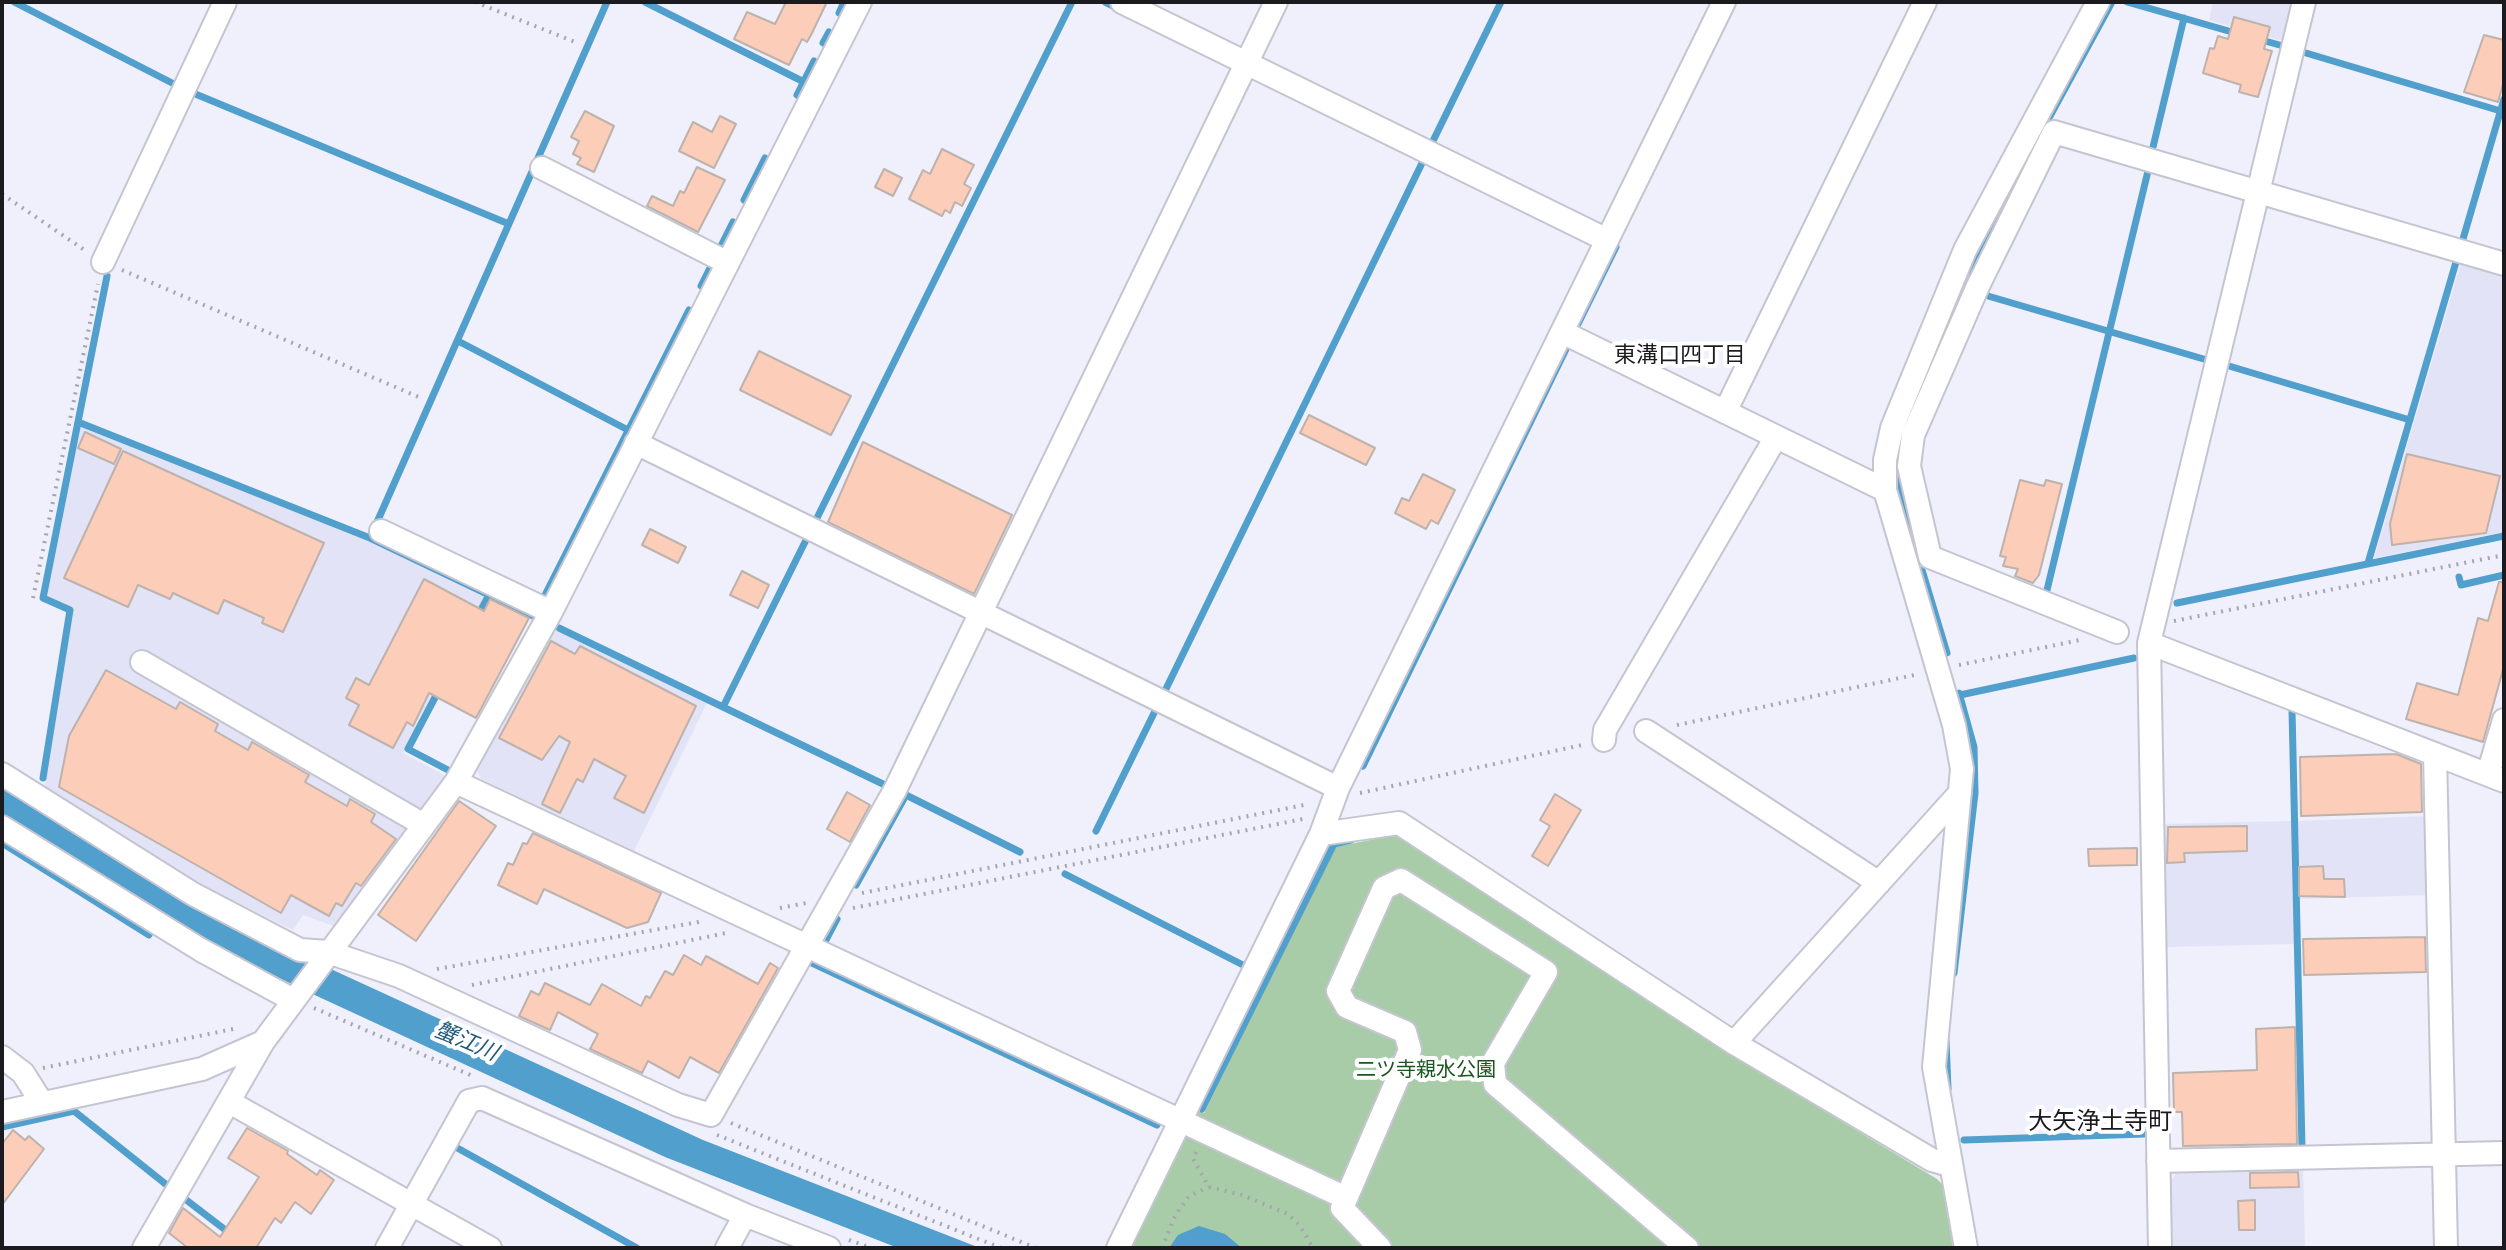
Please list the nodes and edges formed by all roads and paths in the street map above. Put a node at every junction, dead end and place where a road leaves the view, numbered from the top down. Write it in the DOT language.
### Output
graph roads {
  1 [pos="225,2"];
  2 [pos="475,2"];
  3 [pos="860,2"];
  4 [pos="1122,2"];
  5 [pos="1276,2"];
  6 [pos="1724,2"];
  7 [pos="1925,2"];
  8 [pos="2098,2"];
  9 [pos="2304,2"];
  10 [pos="575,42"];
  11 [pos="1247,63"];
  12 [pos="542,168"];
  13 [pos="2259,192"];
  14 [pos="2,194"];
  15 [pos="1607,240"];
  16 [pos="103,262"];
  17 [pos="728,263"];
  18 [pos="2504,264"];
  19 [pos="1562,332"];
  20 [pos="421,398"];
  21 [pos="1725,412"];
  22 [pos="1776,437"];
  23 [pos="636,443"];
  24 [pos="1885,490"];
  25 [pos="381,531"];
  26 [pos="33,598"];
  27 [pos="551,612"];
  28 [pos="981,613"];
  29 [pos="2117,632"];
  30 [pos="2151,634"];
  31 [pos="142,662"];
  32 [pos="2504,720"];
  33 [pos="1646,731"];
  34 [pos="1604,740"];
  35 [pos="2435,754"];
  36 [pos="2,774"];
  37 [pos="2496,778"];
  38 [pos="456,782"];
  39 [pos="1960,793"];
  40 [pos="1331,809"];
  41 [pos="424,825"];
  42 [pos="2,827"];
  43 [pos="1879,883"];
  44 [pos="830,906"];
  45 [pos="742,915"];
  46 [pos="765,925"];
  47 [pos="808,945"];
  48 [pos="325,956"];
  49 [pos="399,976"];
  50 [pos="436,992"];
  51 [pos="296,996"];
  52 [pos="279,1019"];
  53 [pos="224,1039"];
  54 [pos="263,1042"];
  55 [pos="1734,1043"];
  56 [pos="2,1057"];
  57 [pos="23,1073"];
  58 [pos="42,1103"];
  59 [pos="231,1103"];
  60 [pos="2,1112"];
  61 [pos="711,1115"];
  62 [pos="1181,1120"];
  63 [pos="1205,1132"];
  64 [pos="2504,1153"];
  65 [pos="2443,1154"];
  66 [pos="2158,1161"];
  67 [pos="1949,1165"];
  68 [pos="1209,1187"];
  69 [pos="1346,1198"];
  70 [pos="412,1204"];
  71 [pos="745,1215"];
  72 [pos="144,1248"];
  73 [pos="387,1248"];
  74 [pos="490,1248"];
  75 [pos="727,1248"];
  76 [pos="829,1248"];
  77 [pos="1036,1248"];
  78 [pos="1118,1248"];
  79 [pos="1162,1248"];
  80 [pos="1313,1248"];
  81 [pos="1380,1248"];
  82 [pos="1687,1248"];
  83 [pos="1966,1248"];
  84 [pos="2160,1248"];
  85 [pos="2446,1248"];
  1 -- 16 [label="street"];
  2 -- 10 [label="path"];
  3 -- 17 [label="street"];
  4 -- 11 [label="street"];
  5 -- 11 [label="street"];
  6 -- 15 [label="street"];
  7 -- 21 [label="street"];
  8 -- 24 [label="street"];
  9 -- 13 [label="street"];
  11 -- 15 [label="street"];
  11 -- 28 [label="street"];
  12 -- 17 [label="street"];
  13 -- 18 [label="street"];
  13 -- 29 [label="street"];
  13 -- 30 [label="street"];
  14 -- 16 [label="path"];
  15 -- 19 [label="street"];
  16 -- 20 [label="path"];
  16 -- 26 [label="path"];
  17 -- 23 [label="street"];
  19 -- 21 [label="street"];
  19 -- 40 [label="street"];
  21 -- 22 [label="street"];
  22 -- 24 [label="street"];
  22 -- 34 [label="street"];
  23 -- 27 [label="street"];
  23 -- 28 [label="street"];
  24 -- 39 [label="street"];
  25 -- 27 [label="street"];
  27 -- 38 [label="street"];
  28 -- 40 [label="street"];
  28 -- 44 [label="street"];
  30 -- 35 [label="street"];
  30 -- 66 [label="street"];
  31 -- 41 [label="street"];
  32 -- 37 [label="street"];
  33 -- 43 [label="street"];
  35 -- 37 [label="street"];
  35 -- 65 [label="street"];
  36 -- 48 [label="street"];
  38 -- 41 [label="street"];
  38 -- 45 [label="street"];
  39 -- 43 [label="street"];
  39 -- 67 [label="street"];
  40 -- 44 [label="path"];
  40 -- 44 [label="path"];
  40 -- 55 [label="street"];
  40 -- 62 [label="street"];
  41 -- 48 [label="street"];
  42 -- 51 [label="street"];
  43 -- 55 [label="street"];
  44 -- 45 [label="path"];
  44 -- 47 [label="street"];
  45 -- 46 [label="street"];
  45 -- 49 [label="path"];
  46 -- 47 [label="street"];
  46 -- 50 [label="path"];
  47 -- 61 [label="street"];
  47 -- 62 [label="street"];
  48 -- 49 [label="street"];
  48 -- 51 [label="street"];
  49 -- 50 [label="street"];
  50 -- 61 [label="street"];
  51 -- 52 [label="street"];
  52 -- 53 [label="path"];
  52 -- 54 [label="street"];
  52 -- 57 [label="path"];
  54 -- 58 [label="street"];
  54 -- 59 [label="street"];
  55 -- 67 [label="street"];
  56 -- 57 [label="street"];
  57 -- 58 [label="street"];
  58 -- 60 [label="street"];
  59 -- 70 [label="street"];
  59 -- 72 [label="street"];
  61 -- 77 [label="path"];
  62 -- 63 [label="street"];
  62 -- 78 [label="street"];
  63 -- 68 [label="path"];
  63 -- 69 [label="street"];
  64 -- 65 [label="street"];
  65 -- 66 [label="street"];
  65 -- 85 [label="street"];
  66 -- 84 [label="street"];
  67 -- 83 [label="street"];
  68 -- 79 [label="path"];
  68 -- 80 [label="path"];
  69 -- 81 [label="street"];
  69 -- 82 [label="street"];
  70 -- 71 [label="street"];
  70 -- 73 [label="street"];
  70 -- 74 [label="street"];
  71 -- 75 [label="street"];
  71 -- 76 [label="street"];
}
